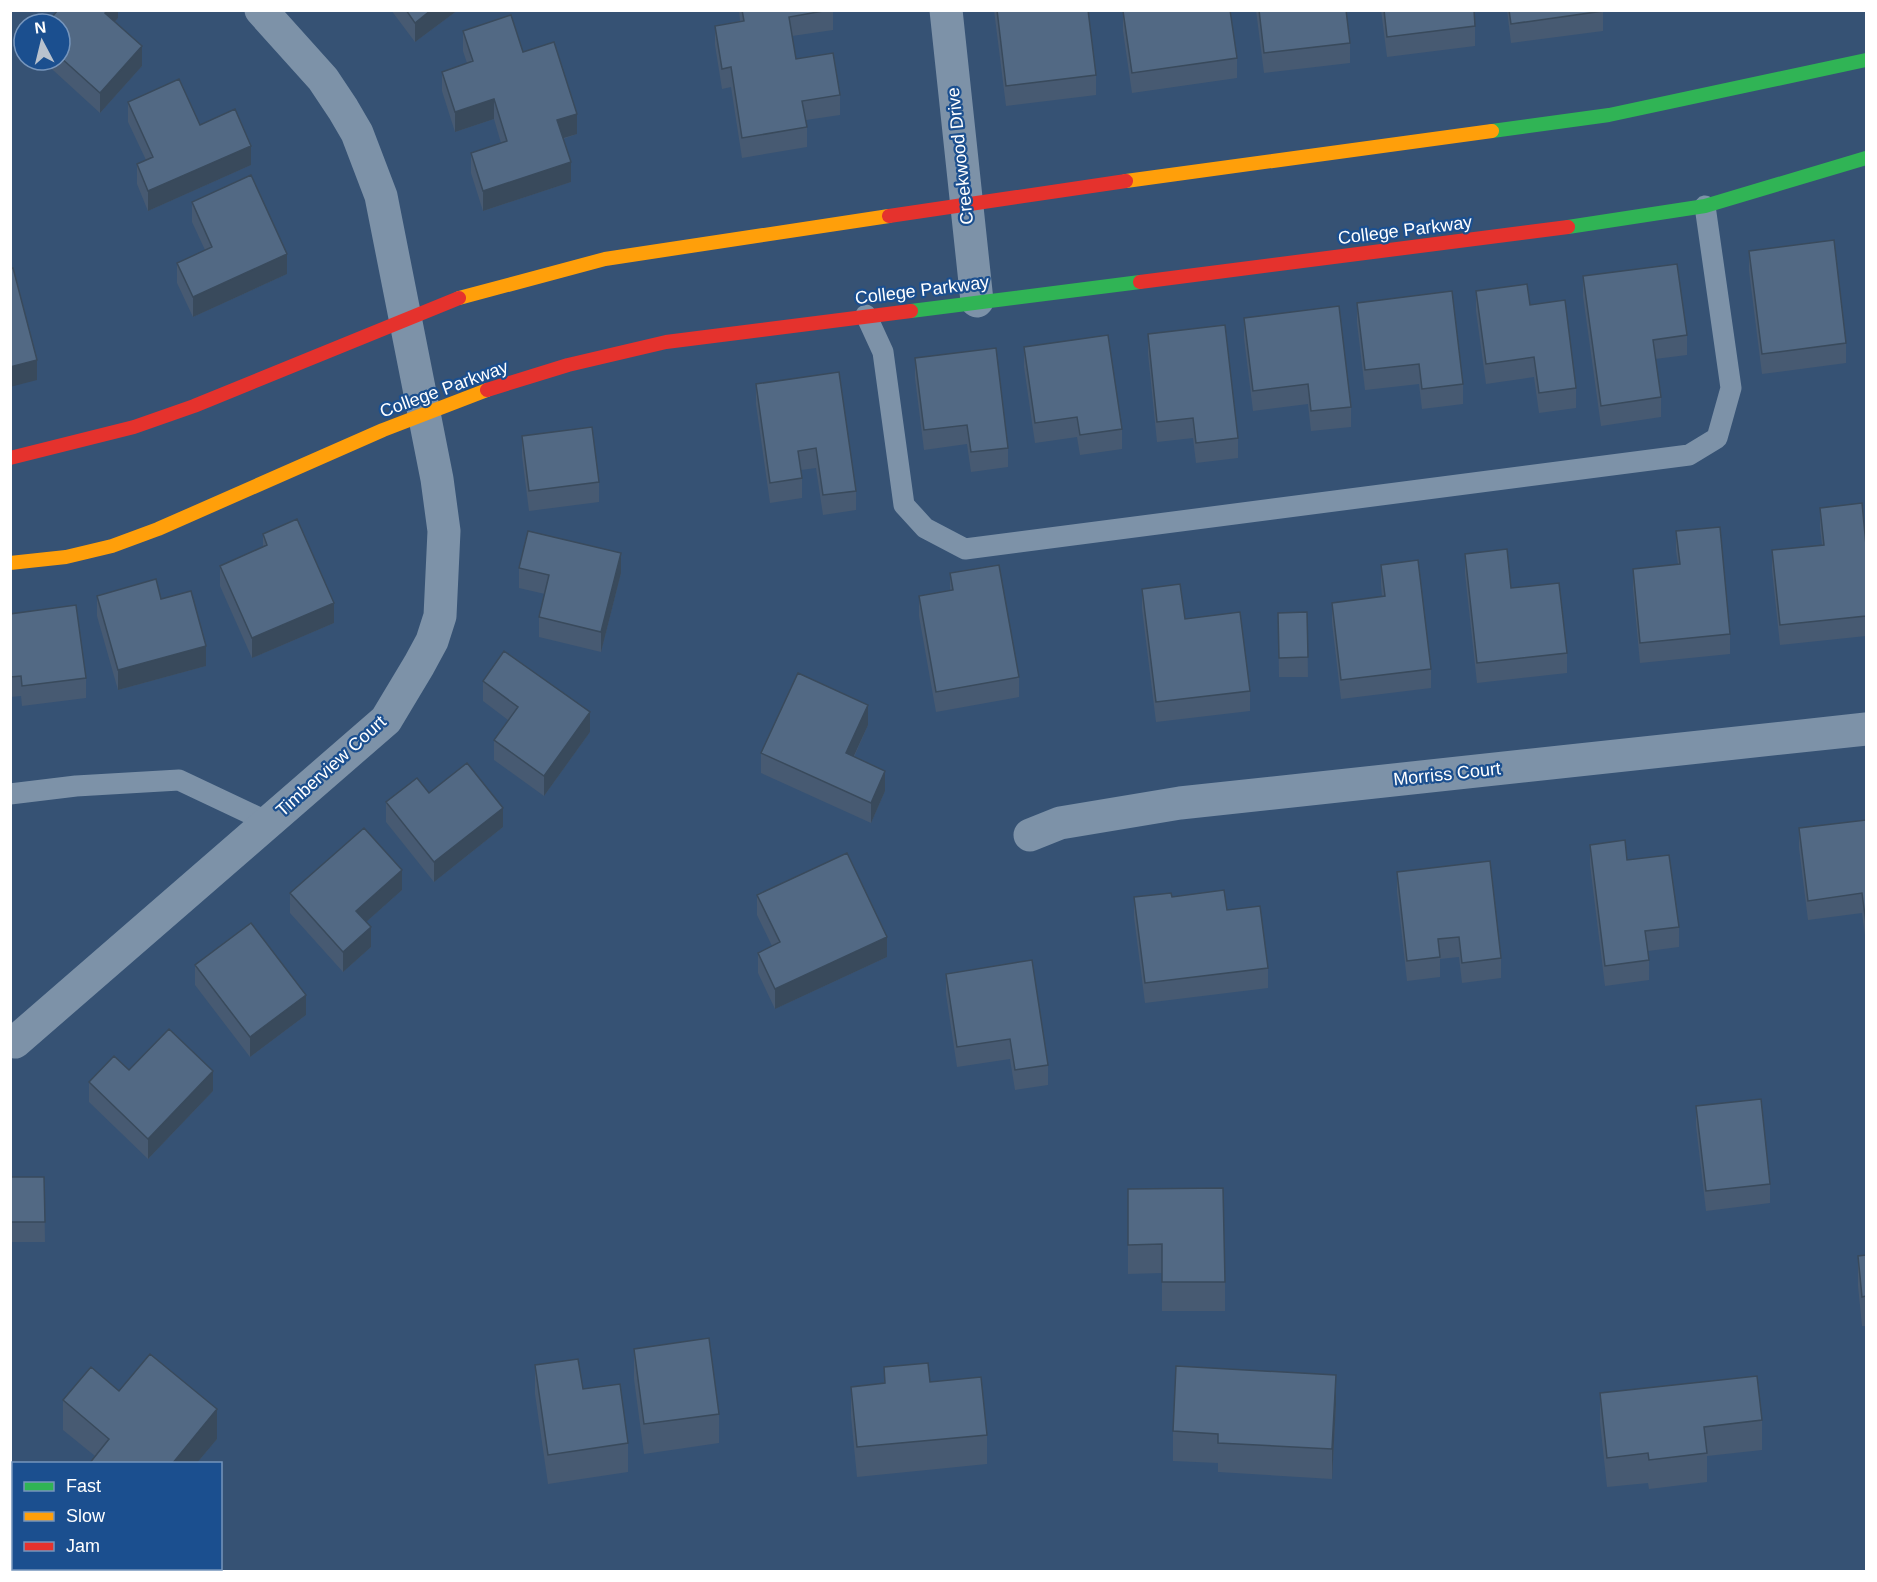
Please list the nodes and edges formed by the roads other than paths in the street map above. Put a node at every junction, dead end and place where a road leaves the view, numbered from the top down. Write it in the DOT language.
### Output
graph roads {
  1 [pos="261,10"];
  2 [pos="946,10"];
  3 [pos="1866,60"];
  4 [pos="1866,158"];
  5 [pos="1705,206"];
  6 [pos="965,207"];
  7 [pos="977,301"];
  8 [pos="866,315"];
  9 [pos="407,318"];
  10 [pos="424,416"];
  11 [pos="10,458"];
  12 [pos="10,563"];
  13 [pos="1866,729"];
  14 [pos="10,794"];
  15 [pos="268,822"];
  16 [pos="1030,835"];
  17 [pos="15,1042"];
  1 -- 9 [label="street, Timberview Court"];
  2 -- 6 [label="street, Creekwood Drive"];
  3 -- 6 [label="main road"];
  4 -- 5 [label="main road, College Parkway"];
  5 -- 7 [label="main road, College Parkway"];
  5 -- 8 [label="lane"];
  6 -- 7 [label="street, Creekwood Drive"];
  6 -- 9 [label="main road"];
  7 -- 8 [label="main road, College Parkway"];
  8 -- 10 [label="main road, College Parkway"];
  9 -- 10 [label="street, Timberview Court"];
  9 -- 11 [label="main road"];
  10 -- 12 [label="main road, College Parkway"];
  10 -- 15 [label="street, Timberview Court"];
  13 -- 16 [label="street, Morriss Court"];
  14 -- 15 [label="lane"];
  15 -- 17 [label="street, Timberview Court"];
}
